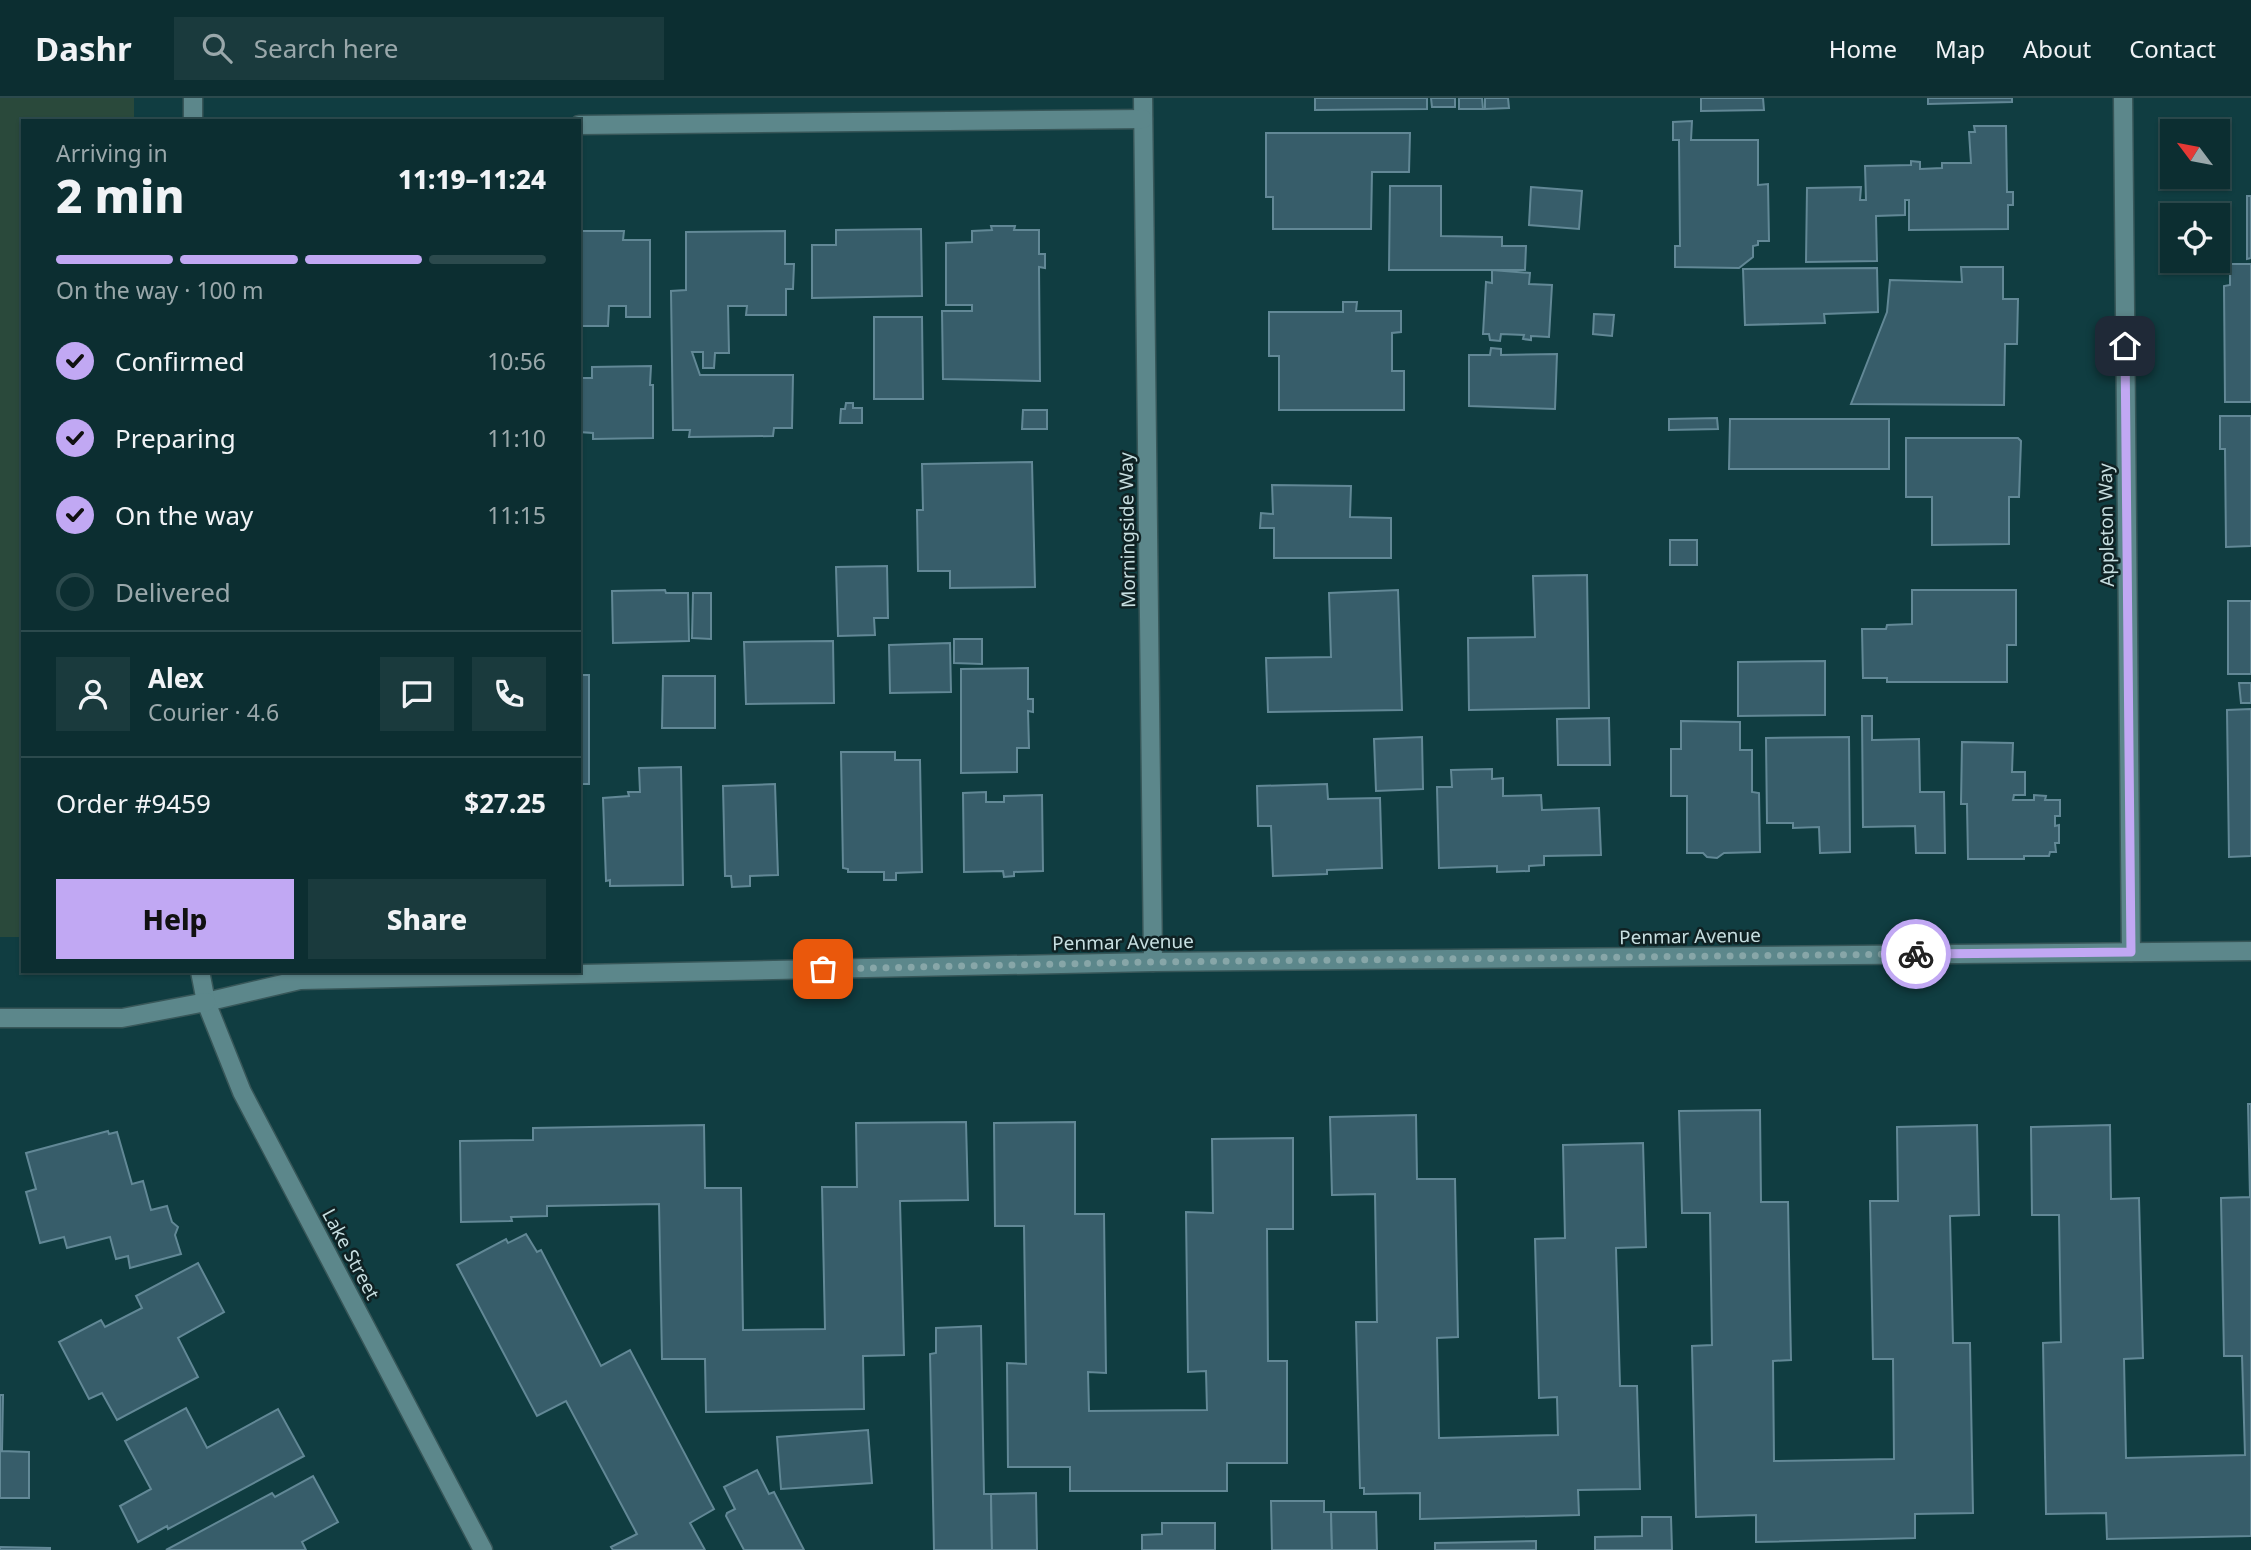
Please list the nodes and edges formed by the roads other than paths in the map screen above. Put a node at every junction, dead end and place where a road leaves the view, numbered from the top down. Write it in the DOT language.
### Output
graph roads {
  1 [pos="193,98"];
  2 [pos="1143,98"];
  3 [pos="2123,98"];
  4 [pos="193,119"];
  5 [pos="1143,119"];
  6 [pos="581,125"];
  7 [pos="2251,951"];
  8 [pos="2131,952"];
  9 [pos="1153,962"];
  10 [pos="200,973"];
  11 [pos="206,1002"];
  12 [pos="0,1018"];
  13 [pos="483,1550"];
  1 -- 4 [label="street"];
  2 -- 5 [label="street, Morningside Way"];
  3 -- 8 [label="street, Appleton Way"];
  5 -- 6 [label="street"];
  5 -- 9 [label="street, Morningside Way"];
  7 -- 8 [label="street, Penmar Avenue"];
  8 -- 9 [label="street, Penmar Avenue"];
  9 -- 11 [label="street, Penmar Avenue"];
  10 -- 11 [label="street, Lake Street"];
  11 -- 12 [label="street, Penmar Avenue"];
  11 -- 13 [label="street, Lake Street"];
}
